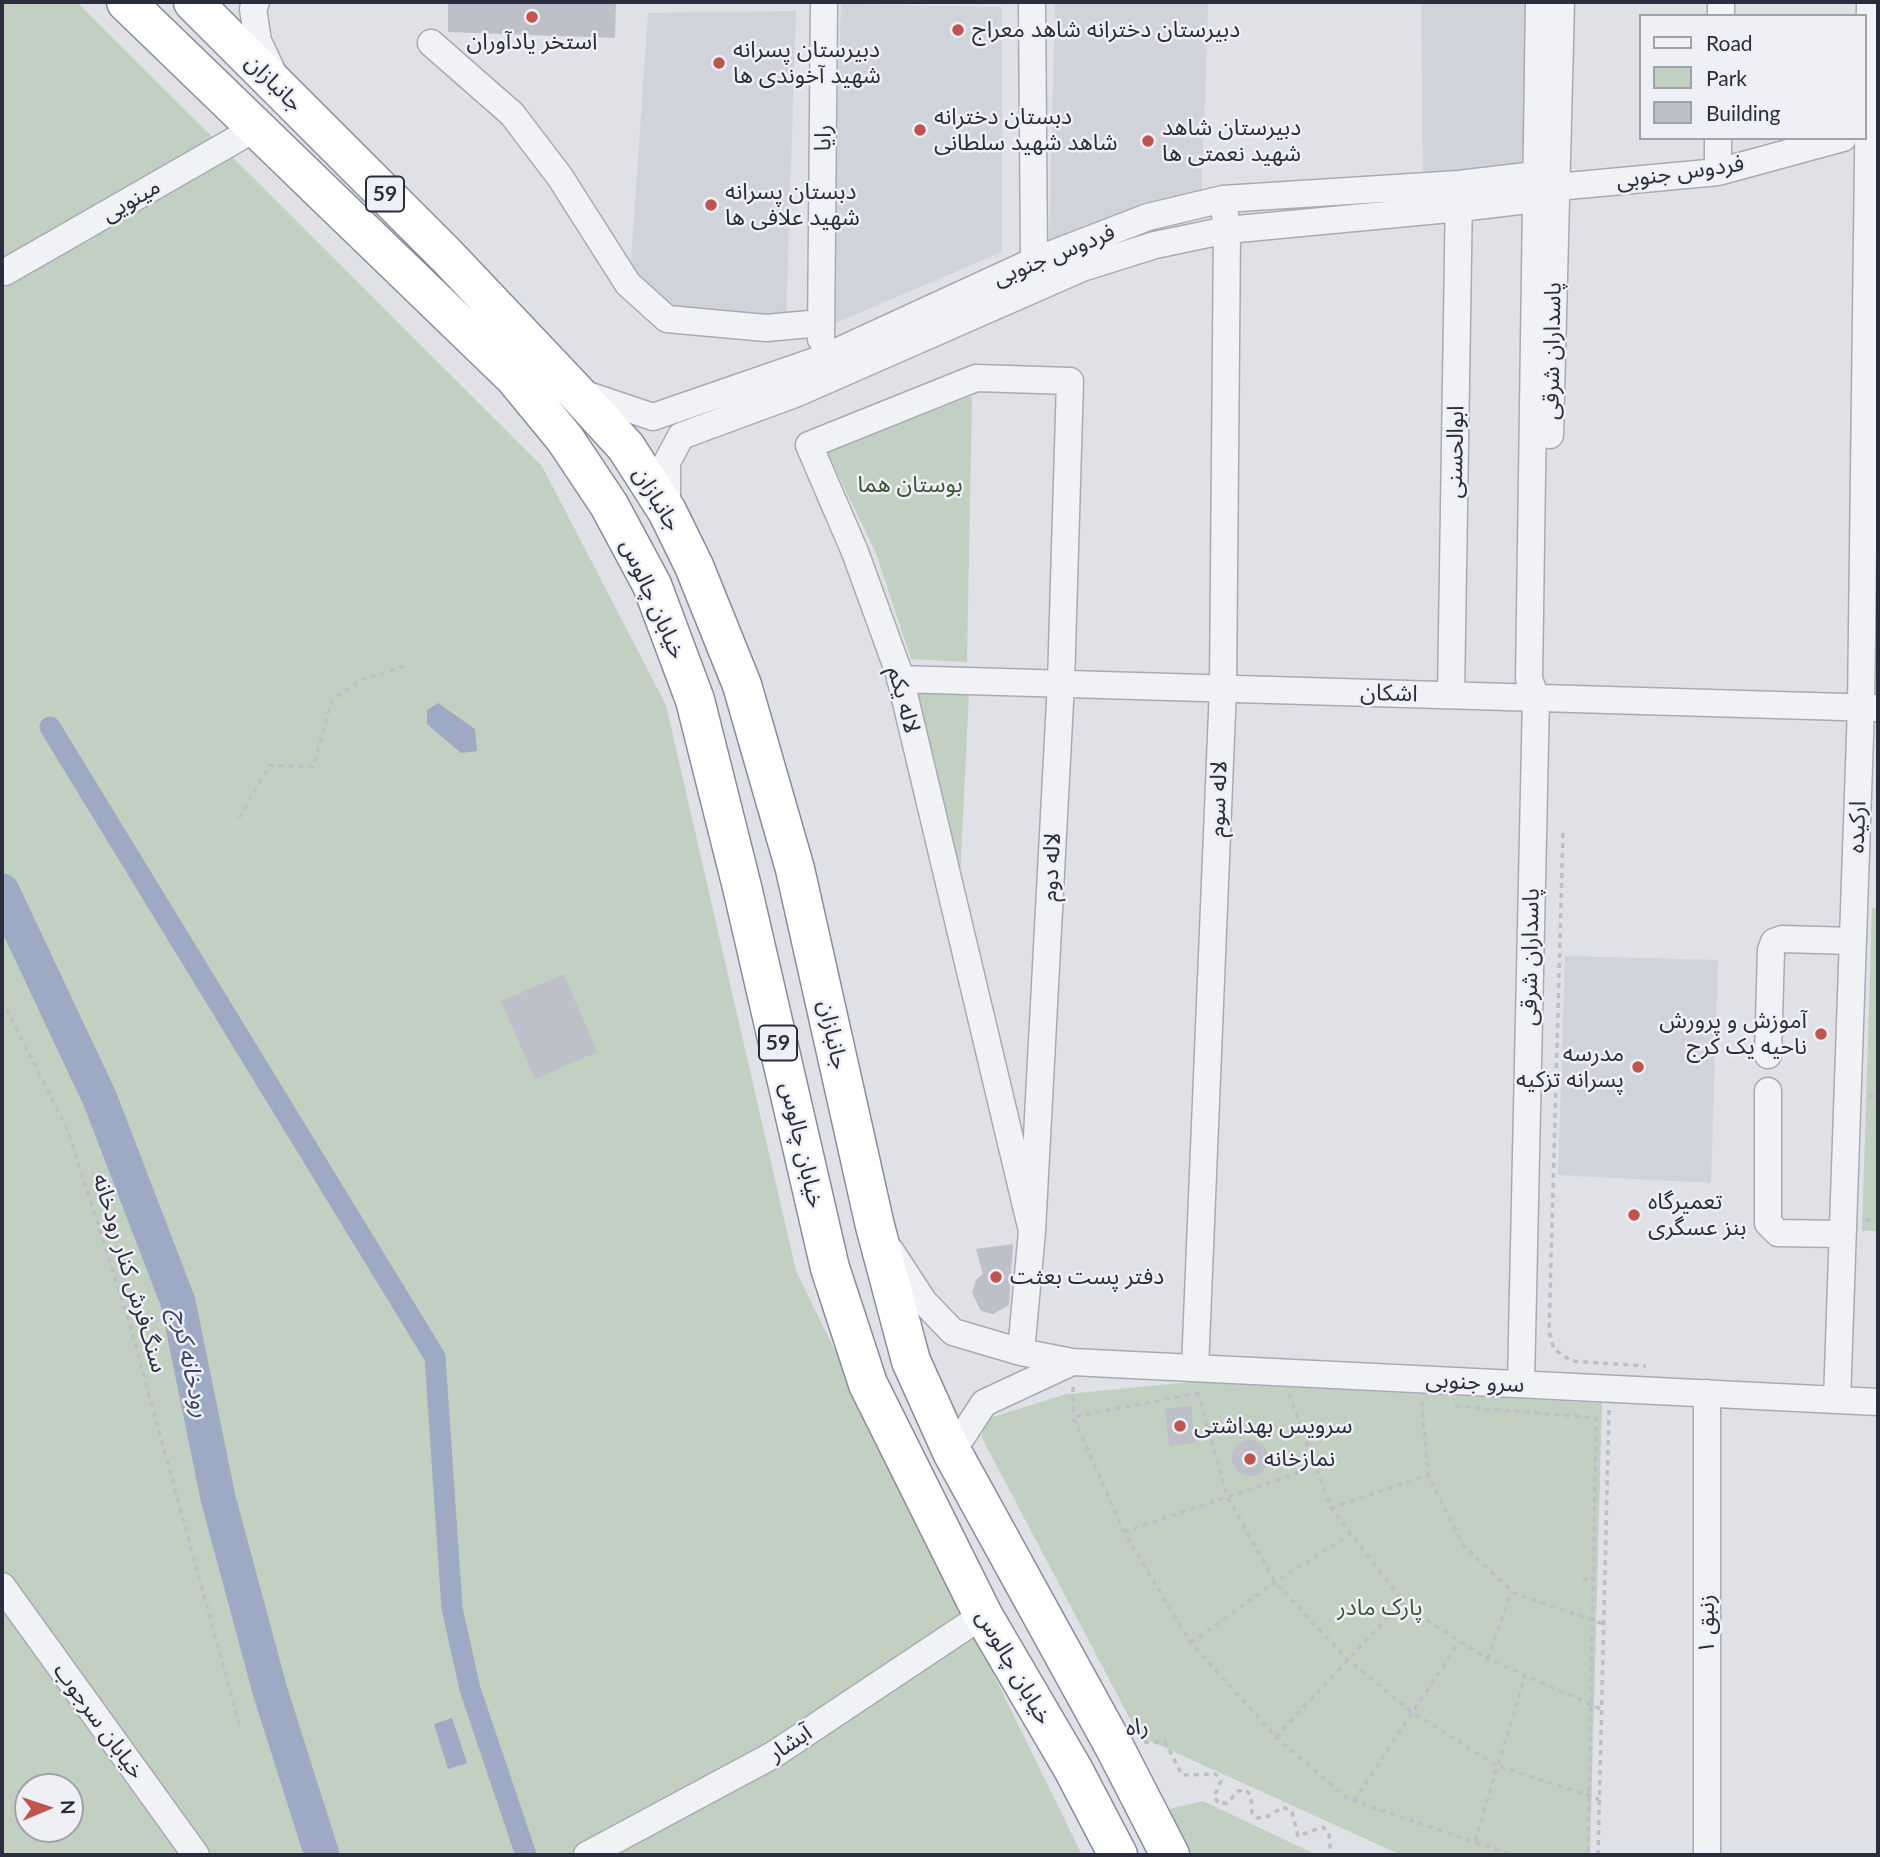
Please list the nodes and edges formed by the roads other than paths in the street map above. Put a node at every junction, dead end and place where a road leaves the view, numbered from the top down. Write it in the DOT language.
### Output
graph roads {
  1 [pos="126,2"];
  2 [pos="192,2"];
  3 [pos="256,2"];
  4 [pos="824,2"];
  5 [pos="1032,2"];
  6 [pos="1539,2"];
  7 [pos="1561,2"];
  8 [pos="1870,2"];
  9 [pos="431,43"];
  10 [pos="279,87"];
  11 [pos="1866,89"];
  12 [pos="256,128"];
  13 [pos="1718,140"];
  14 [pos="1838,140"];
  15 [pos="1864,140"];
  16 [pos="1718,172"];
  17 [pos="1542,187"];
  18 [pos="1459,196"];
  19 [pos="1223,199"];
  20 [pos="1227,230"];
  21 [pos="1034,261"];
  22 [pos="399,264"];
  23 [pos="5,272"];
  24 [pos="821,323"];
  25 [pos="821,359"];
  26 [pos="1070,381"];
  27 [pos="574,390"];
  28 [pos="667,510"];
  29 [pos="900,678"];
  30 [pos="1061,683"];
  31 [pos="1223,688"];
  32 [pos="1451,695"];
  33 [pos="1536,698"];
  34 [pos="1870,708"];
  35 [pos="795,869"];
  36 [pos="742,887"];
  37 [pos="1853,941"];
  38 [pos="1768,1055"];
  39 [pos="1769,1091"];
  40 [pos="875,1226"];
  41 [pos="1032,1231"];
  42 [pos="1842,1234"];
  43 [pos="1021,1352"];
  44 [pos="1072,1362"];
  45 [pos="1197,1380"];
  46 [pos="1521,1384"];
  47 [pos="1707,1393"];
  48 [pos="1837,1400"];
  49 [pos="1878,1402"];
  50 [pos="953,1452"];
  51 [pos="2,1587"];
  52 [pos="983,1615"];
  53 [pos="197,1855"];
  54 [pos="587,1855"];
  55 [pos="1118,1855"];
  56 [pos="1170,1855"];
  57 [pos="1707,1855"];
  1 -- 12 [label="highway, جانبازان / 59"];
  2 -- 10 [label="highway, جانبازان / 59"];
  3 -- 10 [label="street"];
  4 -- 24 [label="street, رایا"];
  5 -- 21 [label="street"];
  6 -- 17 [label="street, پاسداران شرقی"];
  7 -- 17 [label="street, پاسداران شرقی"];
  8 -- 11 [label="street, ارکیده"];
  9 -- 24 [label="street"];
  10 -- 27 [label="highway, جانبازان / 59"];
  12 -- 22 [label="highway, جانبازان / 59"];
  12 -- 23 [label="street, مینویی"];
  13 -- 16 [label="street"];
  14 -- 16 [label="street, فردوس جنوبی"];
  15 -- 34 [label="street, ارکیده"];
  16 -- 17 [label="street, فردوس جنوبی"];
  17 -- 18 [label="street, فردوس جنوبی"];
  17 -- 33 [label="street, پاسداران شرقی"];
  18 -- 19 [label="street, فردوس جنوبی"];
  18 -- 20 [label="street, فردوس جنوبی"];
  18 -- 32 [label="street, ابوالحسنی"];
  19 -- 20 [label="street, لاله سوم"];
  19 -- 21 [label="street, فردوس جنوبی"];
  20 -- 28 [label="street, فردوس جنوبی"];
  20 -- 31 [label="street, لاله سوم"];
  21 -- 25 [label="street, فردوس جنوبی"];
  22 -- 36 [label="highway, خیابان چالوس / 59"];
  24 -- 25 [label="street, رایا"];
  25 -- 27 [label="street, فردوس جنوبی"];
  26 -- 29 [label="street, لاله یکم"];
  26 -- 30 [label="street, لاله دوم"];
  27 -- 28 [label="highway, جانبازان / 59"];
  28 -- 35 [label="highway, جانبازان / 59"];
  29 -- 30 [label="street, اشکان"];
  29 -- 41 [label="street, لاله یکم"];
  30 -- 31 [label="street, اشکان"];
  30 -- 41 [label="street, لاله دوم"];
  31 -- 32 [label="street, اشکان"];
  31 -- 45 [label="street, لاله سوم"];
  32 -- 33 [label="street, اشکان"];
  33 -- 34 [label="street, اشکان"];
  33 -- 46 [label="street, پاسداران شرقی"];
  34 -- 37 [label="street, ارکیده"];
  35 -- 36 [label="highway"];
  35 -- 40 [label="highway, جانبازان / 59"];
  36 -- 52 [label="highway, خیابان چالوس / 59"];
  37 -- 38 [label="street"];
  37 -- 42 [label="street, ارکیده"];
  39 -- 42 [label="street"];
  40 -- 43 [label="street, سرو جنوبی"];
  40 -- 50 [label="highway, 59"];
  41 -- 43 [label="street, لاله دوم"];
  42 -- 48 [label="street, ارکیده"];
  43 -- 44 [label="street, سرو جنوبی"];
  44 -- 45 [label="street, سرو جنوبی"];
  44 -- 50 [label="street"];
  45 -- 46 [label="street, سرو جنوبی"];
  46 -- 47 [label="street, سرو جنوبی"];
  47 -- 48 [label="street, سرو جنوبی"];
  47 -- 57 [label="street, زنبق ۱"];
  48 -- 49 [label="street, سرو جنوبی"];
  50 -- 56 [label="highway, 59"];
  51 -- 53 [label="street, خیابان سرجوب"];
  52 -- 54 [label="street, آبشار"];
  52 -- 55 [label="highway, خیابان چالوس / 59"];
}
